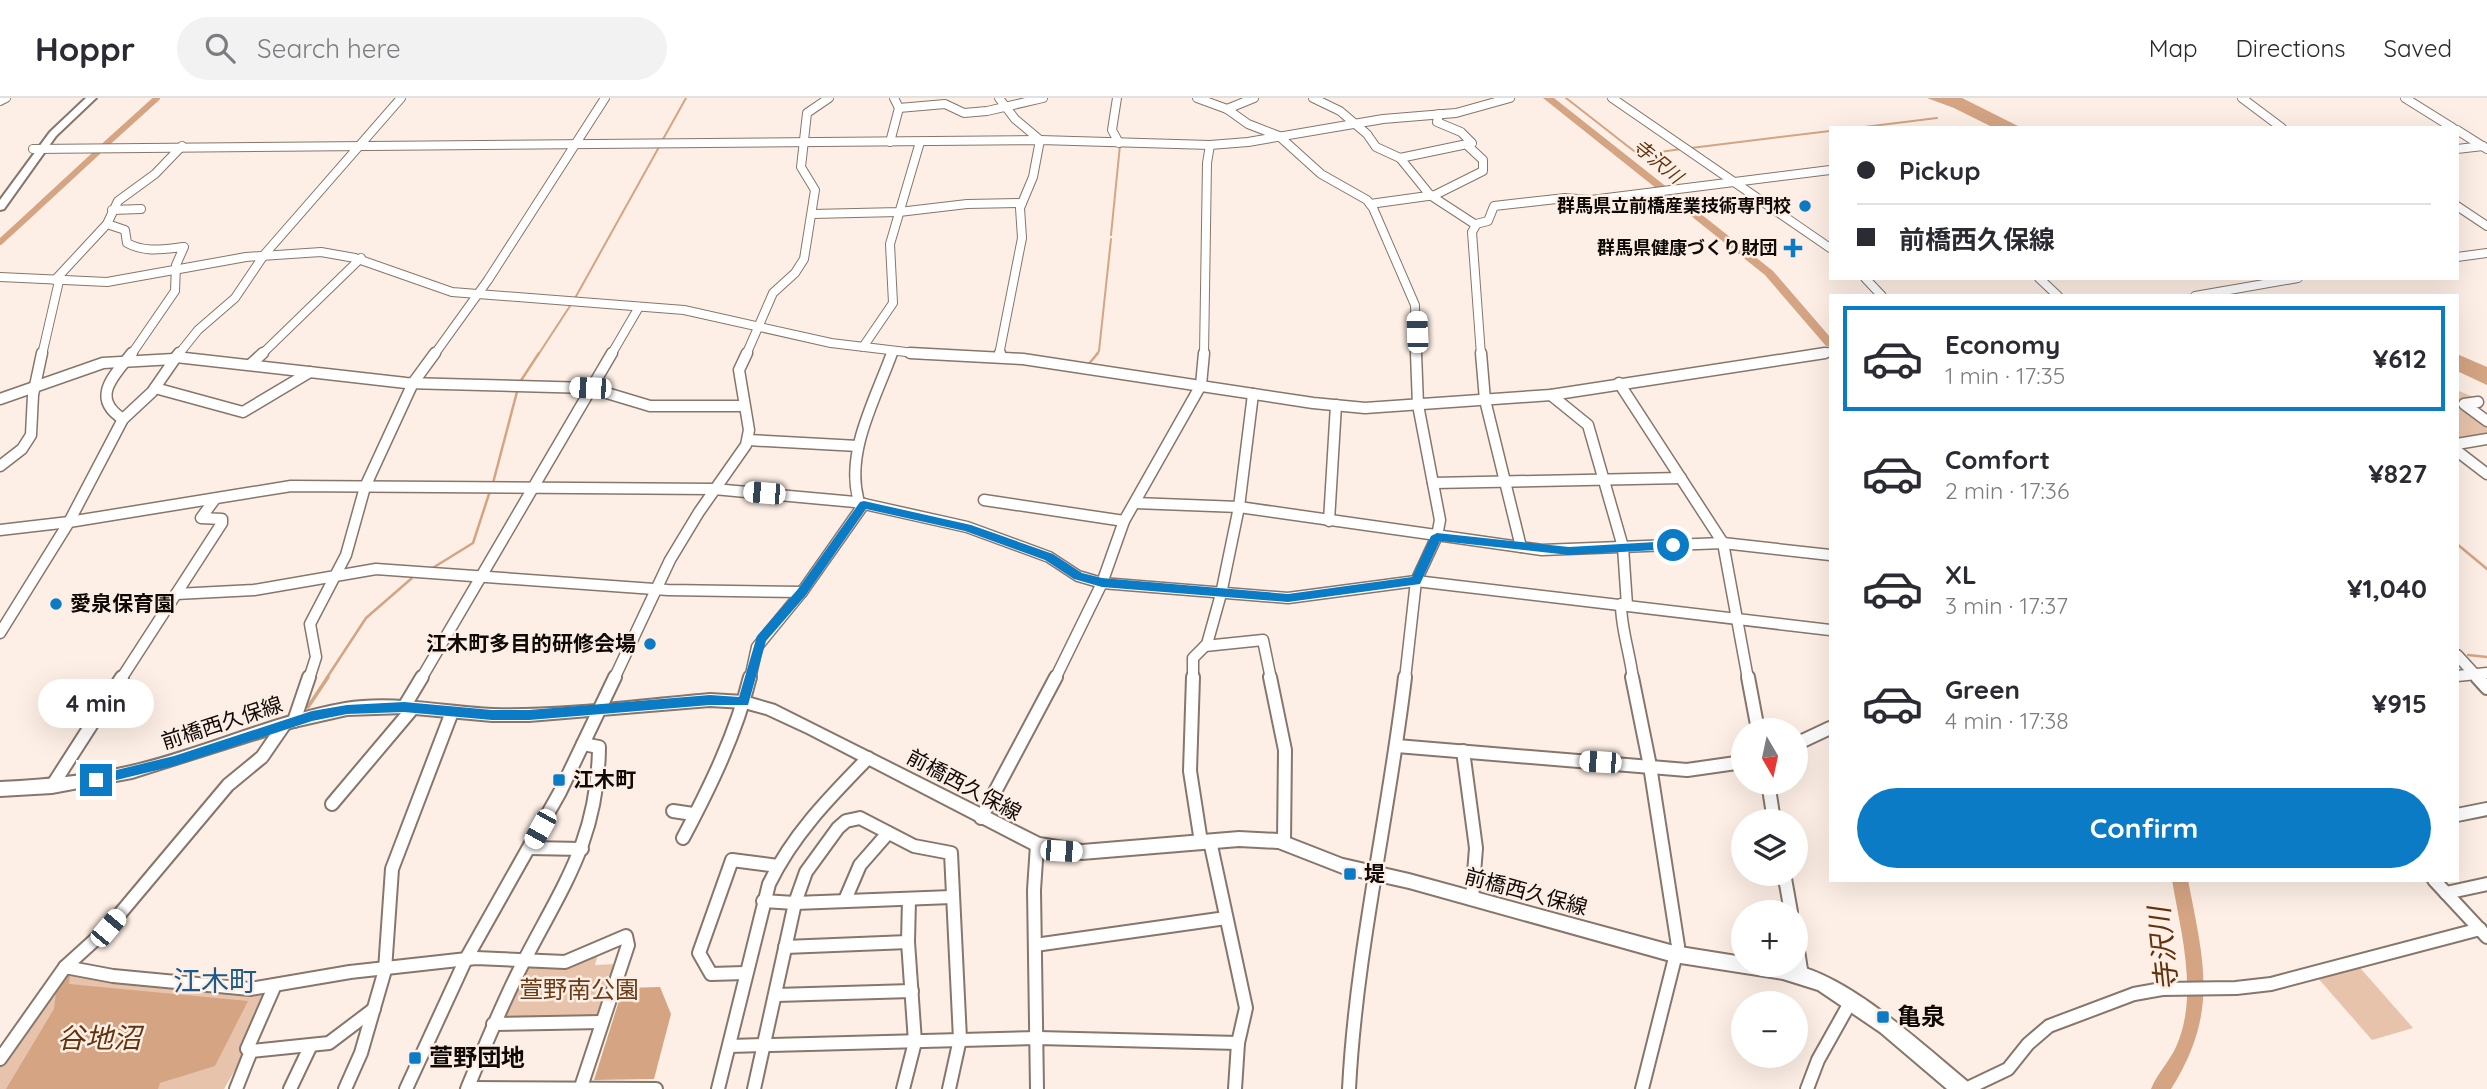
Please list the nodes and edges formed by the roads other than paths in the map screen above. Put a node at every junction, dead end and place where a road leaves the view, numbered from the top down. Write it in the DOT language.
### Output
graph roads {
  1 [pos="6,98"];
  2 [pos="84,98"];
  3 [pos="91,98"];
  4 [pos="401,98"];
  5 [pos="605,98"];
  6 [pos="829,98"];
  7 [pos="894,98"];
  8 [pos="999,98"];
  9 [pos="1043,98"];
  10 [pos="1117,98"];
  11 [pos="1197,98"];
  12 [pos="1254,98"];
  13 [pos="1313,98"];
  14 [pos="1510,98"];
  15 [pos="1612,98"];
  16 [pos="2242,98"];
  17 [pos="2405,98"];
  18 [pos="0,102"];
  19 [pos="1004,106"];
  20 [pos="900,108"];
  21 [pos="1227,108"];
  22 [pos="1439,114"];
  23 [pos="1354,124"];
  24 [pos="2279,126"];
  25 [pos="2450,126"];
  26 [pos="2459,131"];
  27 [pos="1281,137"];
  28 [pos="1040,140"];
  29 [pos="890,142"];
  30 [pos="920,142"];
  31 [pos="803,143"];
  32 [pos="1119,143"];
  33 [pos="576,144"];
  34 [pos="1210,145"];
  35 [pos="182,146"];
  36 [pos="360,146"];
  37 [pos="1468,146"];
  38 [pos="2484,146"];
  39 [pos="38,149"];
  40 [pos="2459,149"];
  41 [pos="1400,158"];
  42 [pos="1829,170"];
  43 [pos="1737,182"];
  44 [pos="1435,195"];
  45 [pos="0,196"];
  46 [pos="1022,203"];
  47 [pos="1370,204"];
  48 [pos="0,207"];
  49 [pos="2459,207"];
  50 [pos="141,209"];
  51 [pos="112,210"];
  52 [pos="899,212"];
  53 [pos="812,214"];
  54 [pos="107,224"];
  55 [pos="1476,224"];
  56 [pos="2487,226"];
  57 [pos="1829,247"];
  58 [pos="2459,248"];
  59 [pos="2487,253"];
  60 [pos="264,255"];
  61 [pos="2469,256"];
  62 [pos="2459,257"];
  63 [pos="361,258"];
  64 [pos="176,269"];
  65 [pos="0,277"];
  66 [pos="57,280"];
  67 [pos="1867,280"];
  68 [pos="2041,280"];
  69 [pos="2290,280"];
  70 [pos="1880,294"];
  71 [pos="2056,294"];
  72 [pos="2206,294"];
  73 [pos="478,295"];
  74 [pos="639,307"];
  75 [pos="759,328"];
  76 [pos="863,347"];
  77 [pos="893,351"];
  78 [pos="1829,352"];
  79 [pos="999,357"];
  80 [pos="175,358"];
  81 [pos="126,361"];
  82 [pos="251,363"];
  83 [pos="310,372"];
  84 [pos="413,383"];
  85 [pos="1619,383"];
  86 [pos="1201,385"];
  87 [pos="35,388"];
  88 [pos="155,388"];
  89 [pos="590,388"];
  90 [pos="1253,394"];
  91 [pos="1551,395"];
  92 [pos="0,399"];
  93 [pos="1485,400"];
  94 [pos="2478,402"];
  95 [pos="1336,405"];
  96 [pos="1418,405"];
  97 [pos="744,406"];
  98 [pos="123,419"];
  99 [pos="2487,421"];
  100 [pos="2487,439"];
  101 [pos="748,440"];
  102 [pos="2459,444"];
  103 [pos="858,446"];
  104 [pos="2459,453"];
  105 [pos="0,466"];
  106 [pos="2487,474"];
  107 [pos="1681,478"];
  108 [pos="1604,479"];
  109 [pos="1505,481"];
  110 [pos="1433,483"];
  111 [pos="365,487"];
  112 [pos="533,488"];
  113 [pos="715,489"];
  114 [pos="215,499"];
  115 [pos="984,500"];
  116 [pos="860,503"];
  117 [pos="1135,503"];
  118 [pos="1239,508"];
  119 [pos="1124,521"];
  120 [pos="1329,521"];
  121 [pos="69,522"];
  122 [pos="0,530"];
  123 [pos="1437,536"];
  124 [pos="1723,544"];
  125 [pos="1521,547"];
  126 [pos="1623,547"];
  127 [pos="1829,555"];
  128 [pos="336,575"];
  129 [pos="481,577"];
  130 [pos="1416,581"];
  131 [pos="1102,583"];
  132 [pos="656,590"];
  133 [pos="802,592"];
  134 [pos="176,594"];
  135 [pos="1221,594"];
  136 [pos="1624,605"];
  137 [pos="1738,618"];
  138 [pos="1829,630"];
  139 [pos="0,633"];
  140 [pos="1205,646"];
  141 [pos="2459,656"];
  142 [pos="2481,673"];
  143 [pos="2459,676"];
  144 [pos="2487,688"];
  145 [pos="744,702"];
  146 [pos="409,708"];
  147 [pos="597,711"];
  148 [pos="452,712"];
  149 [pos="1756,718"];
  150 [pos="289,723"];
  151 [pos="1829,728"];
  152 [pos="1808,738"];
  153 [pos="583,744"];
  154 [pos="1397,746"];
  155 [pos="1463,751"];
  156 [pos="868,758"];
  157 [pos="1731,764"];
  158 [pos="1650,766"];
  159 [pos="52,786"];
  160 [pos="0,789"];
  161 [pos="332,804"];
  162 [pos="2487,809"];
  163 [pos="673,811"];
  164 [pos="693,814"];
  165 [pos="2459,815"];
  166 [pos="981,818"];
  167 [pos="888,833"];
  168 [pos="683,838"];
  169 [pos="1206,842"];
  170 [pos="1284,842"];
  171 [pos="1037,845"];
  172 [pos="530,848"];
  173 [pos="582,849"];
  174 [pos="778,866"];
  175 [pos="1376,875"];
  176 [pos="2436,882"];
  177 [pos="2487,884"];
  178 [pos="2446,893"];
  179 [pos="952,897"];
  180 [pos="1472,898"];
  181 [pos="909,899"];
  182 [pos="845,900"];
  183 [pos="763,901"];
  184 [pos="795,903"];
  185 [pos="1226,918"];
  186 [pos="2483,933"];
  187 [pos="908,942"];
  188 [pos="1035,945"];
  189 [pos="785,947"];
  190 [pos="1674,954"];
  191 [pos="466,958"];
  192 [pos="525,958"];
  193 [pos="1731,964"];
  194 [pos="65,967"];
  195 [pos="385,970"];
  196 [pos="745,973"];
  197 [pos="1806,977"];
  198 [pos="275,985"];
  199 [pos="912,991"];
  200 [pos="776,995"];
  201 [pos="1851,1001"];
  202 [pos="374,1009"];
  203 [pos="602,1022"];
  204 [pos="493,1024"];
  205 [pos="1038,1038"];
  206 [pos="960,1039"];
  207 [pos="915,1042"];
  208 [pos="1238,1043"];
  209 [pos="311,1045"];
  210 [pos="729,1046"];
  211 [pos="764,1047"];
  212 [pos="251,1051"];
  213 [pos="0,1059"];
  214 [pos="235,1087"];
  215 [pos="582,1087"];
  216 [pos="468,1088"];
  217 [pos="290,1089"];
  218 [pos="345,1089"];
  219 [pos="406,1089"];
  220 [pos="656,1089"];
  221 [pos="718,1089"];
  222 [pos="754,1089"];
  223 [pos="903,1089"];
  224 [pos="949,1089"];
  225 [pos="1037,1089"];
  226 [pos="1235,1089"];
  227 [pos="1349,1089"];
  228 [pos="1643,1089"];
  229 [pos="1807,1089"];
  230 [pos="1961,1089"];
  231 [pos="1966,1089"];
  1 -- 18 [label="street"];
  2 -- 39 [label="main road"];
  3 -- 39 [label="main road"];
  4 -- 36 [label="street"];
  5 -- 33 [label="street"];
  6 -- 31 [label="street"];
  7 -- 20 [label="street"];
  8 -- 19 [label="street"];
  9 -- 19 [label="street"];
  10 -- 32 [label="street"];
  11 -- 21 [label="street"];
  12 -- 21 [label="street"];
  13 -- 23 [label="street"];
  14 -- 22 [label="street"];
  15 -- 43 [label="street"];
  16 -- 24 [label="street"];
  17 -- 25 [label="street"];
  19 -- 20 [label="street"];
  19 -- 28 [label="street"];
  20 -- 29 [label="street"];
  21 -- 27 [label="street"];
  22 -- 23 [label="street"];
  22 -- 37 [label="street"];
  23 -- 27 [label="street"];
  23 -- 41 [label="street"];
  26 -- 38 [label="street"];
  27 -- 34 [label="street"];
  27 -- 47 [label="street"];
  28 -- 30 [label="street"];
  28 -- 32 [label="street"];
  28 -- 46 [label="street"];
  29 -- 30 [label="street"];
  29 -- 31 [label="street"];
  30 -- 52 [label="street"];
  31 -- 33 [label="street"];
  31 -- 53 [label="street"];
  32 -- 34 [label="street"];
  33 -- 36 [label="street"];
  33 -- 73 [label="street"];
  34 -- 86 [label="street"];
  35 -- 36 [label="street"];
  35 -- 39 [label="street"];
  35 -- 51 [label="street"];
  36 -- 60 [label="street"];
  37 -- 41 [label="street"];
  37 -- 44 [label="street"];
  38 -- 40 [label="street"];
  39 -- 45 [label="main road"];
  39 -- 48 [label="main road"];
  41 -- 44 [label="street"];
  42 -- 43 [label="street"];
  43 -- 55 [label="street"];
  43 -- 57 [label="street"];
  44 -- 47 [label="street"];
  44 -- 55 [label="street"];
  46 -- 52 [label="street"];
  46 -- 79 [label="street"];
  47 -- 96 [label="street"];
  49 -- 56 [label="street"];
  50 -- 51 [label="street"];
  51 -- 54 [label="street"];
  52 -- 53 [label="street"];
  52 -- 76 [label="street"];
  53 -- 75 [label="street"];
  54 -- 64 [label="street"];
  54 -- 66 [label="street"];
  55 -- 93 [label="street"];
  58 -- 61 [label="street"];
  59 -- 61 [label="street"];
  60 -- 63 [label="street"];
  60 -- 64 [label="street"];
  60 -- 80 [label="street"];
  61 -- 62 [label="street"];
  63 -- 73 [label="street"];
  63 -- 82 [label="street"];
  64 -- 66 [label="street"];
  64 -- 81 [label="street"];
  65 -- 66 [label="street"];
  66 -- 87 [label="street"];
  67 -- 70 [label="street"];
  68 -- 71 [label="street"];
  69 -- 72 [label="street"];
  73 -- 74 [label="street"];
  73 -- 84 [label="street"];
  74 -- 75 [label="street"];
  74 -- 89 [label="street"];
  75 -- 76 [label="street"];
  75 -- 97 [label="street"];
  76 -- 77 [label="street"];
  77 -- 79 [label="street"];
  77 -- 103 [label="street"];
  78 -- 85 [label="street"];
  79 -- 86 [label="street"];
  80 -- 81 [label="street"];
  80 -- 82 [label="street"];
  80 -- 88 [label="street"];
  81 -- 87 [label="street"];
  81 -- 98 [label="street"];
  82 -- 83 [label="street"];
  83 -- 84 [label="street"];
  83 -- 88 [label="street"];
  84 -- 89 [label="street"];
  84 -- 111 [label="street"];
  85 -- 91 [label="street"];
  85 -- 107 [label="street"];
  86 -- 90 [label="street"];
  86 -- 117 [label="street"];
  87 -- 92 [label="street"];
  87 -- 105 [label="street"];
  88 -- 98 [label="street"];
  89 -- 97 [label="street"];
  89 -- 112 [label="street"];
  90 -- 95 [label="street"];
  90 -- 118 [label="street"];
  91 -- 93 [label="street"];
  91 -- 108 [label="street"];
  93 -- 96 [label="street"];
  93 -- 109 [label="street"];
  94 -- 99 [label="street"];
  95 -- 96 [label="street"];
  95 -- 120 [label="street"];
  96 -- 110 [label="street"];
  97 -- 101 [label="street"];
  98 -- 121 [label="street"];
  100 -- 102 [label="street"];
  101 -- 103 [label="street"];
  101 -- 113 [label="street"];
  103 -- 116 [label="street"];
  104 -- 106 [label="street"];
  107 -- 108 [label="street"];
  107 -- 124 [label="street"];
  108 -- 109 [label="street"];
  108 -- 126 [label="street"];
  109 -- 110 [label="street"];
  109 -- 125 [label="street"];
  110 -- 123 [label="street"];
  111 -- 112 [label="street"];
  111 -- 114 [label="street"];
  111 -- 128 [label="street"];
  112 -- 113 [label="street"];
  112 -- 129 [label="street"];
  113 -- 116 [label="street"];
  113 -- 132 [label="street"];
  114 -- 121 [label="street"];
  114 -- 134 [label="street"];
  115 -- 119 [label="street"];
  116 -- 131 [label="street"];
  116 -- 133 [label="street"];
  117 -- 118 [label="street"];
  117 -- 119 [label="street"];
  118 -- 120 [label="street"];
  118 -- 135 [label="street"];
  119 -- 131 [label="street"];
  120 -- 123 [label="street"];
  121 -- 122 [label="street"];
  121 -- 139 [label="street"];
  123 -- 125 [label="street"];
  123 -- 130 [label="street"];
  124 -- 126 [label="street"];
  124 -- 127 [label="street"];
  124 -- 137 [label="street"];
  125 -- 126 [label="street"];
  126 -- 136 [label="street"];
  128 -- 129 [label="street"];
  128 -- 134 [label="street"];
  128 -- 150 [label="street"];
  129 -- 132 [label="street"];
  129 -- 146 [label="street"];
  130 -- 135 [label="street"];
  130 -- 136 [label="street"];
  130 -- 154 [label="street"];
  131 -- 135 [label="street"];
  131 -- 166 [label="street"];
  132 -- 133 [label="street"];
  132 -- 147 [label="street"];
  133 -- 145 [label="street"];
  134 -- 159 [label="street"];
  135 -- 140 [label="street"];
  136 -- 137 [label="street"];
  136 -- 158 [label="street"];
  137 -- 138 [label="street"];
  137 -- 149 [label="street"];
  140 -- 169 [label="street"];
  140 -- 170 [label="street"];
  141 -- 142 [label="street"];
  142 -- 143 [label="street"];
  142 -- 144 [label="street"];
  145 -- 147 [label="main road, 前橋西久保線"];
  145 -- 156 [label="main road, 前橋西久保線"];
  145 -- 164 [label="street"];
  146 -- 148 [label="main road, 前橋西久保線"];
  146 -- 150 [label="main road, 前橋西久保線"];
  146 -- 161 [label="street"];
  147 -- 148 [label="main road, 前橋西久保線"];
  147 -- 153 [label="street"];
  148 -- 195 [label="street"];
  150 -- 159 [label="main road, 前橋西久保線"];
  150 -- 194 [label="street"];
  151 -- 152 [label="street"];
  153 -- 172 [label="street"];
  153 -- 173 [label="street"];
  154 -- 155 [label="street"];
  154 -- 175 [label="street"];
  155 -- 158 [label="street"];
  155 -- 180 [label="street"];
  156 -- 166 [label="main road, 前橋西久保線"];
  156 -- 174 [label="street"];
  157 -- 158 [label="street"];
  158 -- 190 [label="street"];
  159 -- 160 [label="main road, 前橋西久保線"];
  162 -- 165 [label="street"];
  163 -- 164 [label="street"];
  164 -- 168 [label="street"];
  166 -- 171 [label="main road, 前橋西久保線"];
  167 -- 179 [label="street"];
  167 -- 182 [label="street"];
  167 -- 184 [label="street"];
  169 -- 170 [label="main road, 前橋西久保線"];
  169 -- 171 [label="main road, 前橋西久保線"];
  169 -- 185 [label="street"];
  170 -- 175 [label="main road, 前橋西久保線"];
  171 -- 188 [label="street"];
  172 -- 173 [label="street"];
  172 -- 191 [label="street"];
  173 -- 192 [label="street"];
  174 -- 183 [label="street"];
  174 -- 196 [label="street"];
  175 -- 180 [label="main road, 前橋西久保線"];
  175 -- 227 [label="street"];
  176 -- 178 [label="street"];
  177 -- 178 [label="street"];
  178 -- 186 [label="street"];
  179 -- 181 [label="street"];
  179 -- 206 [label="street"];
  180 -- 190 [label="main road, 前橋西久保線"];
  181 -- 182 [label="street"];
  181 -- 187 [label="street"];
  182 -- 184 [label="street"];
  183 -- 184 [label="street"];
  183 -- 196 [label="street"];
  184 -- 189 [label="street"];
  185 -- 188 [label="street"];
  185 -- 208 [label="street"];
  186 -- 231 [label="street"];
  187 -- 189 [label="street"];
  187 -- 199 [label="street"];
  188 -- 205 [label="street"];
  189 -- 200 [label="street"];
  190 -- 193 [label="main road, 前橋西久保線"];
  190 -- 228 [label="street"];
  191 -- 192 [label="street"];
  191 -- 195 [label="street"];
  191 -- 219 [label="street"];
  192 -- 203 [label="street"];
  192 -- 204 [label="street"];
  194 -- 198 [label="street"];
  194 -- 213 [label="street"];
  195 -- 198 [label="street"];
  195 -- 202 [label="street"];
  196 -- 210 [label="street"];
  197 -- 201 [label="main road, 前橋西久保線"];
  198 -- 212 [label="street"];
  199 -- 200 [label="street"];
  199 -- 207 [label="street"];
  200 -- 211 [label="street"];
  201 -- 229 [label="street"];
  201 -- 230 [label="main road, 前橋西久保線"];
  202 -- 209 [label="street"];
  202 -- 218 [label="street"];
  203 -- 204 [label="street"];
  203 -- 215 [label="street"];
  204 -- 216 [label="street"];
  205 -- 206 [label="street"];
  205 -- 208 [label="street"];
  205 -- 225 [label="street"];
  206 -- 207 [label="street"];
  206 -- 224 [label="street"];
  207 -- 211 [label="street"];
  207 -- 223 [label="street"];
  208 -- 226 [label="street"];
  209 -- 212 [label="street"];
  209 -- 217 [label="street"];
  210 -- 211 [label="street"];
  210 -- 221 [label="street"];
  211 -- 222 [label="street"];
  212 -- 214 [label="street"];
  215 -- 216 [label="street"];
  215 -- 220 [label="street"];
}
